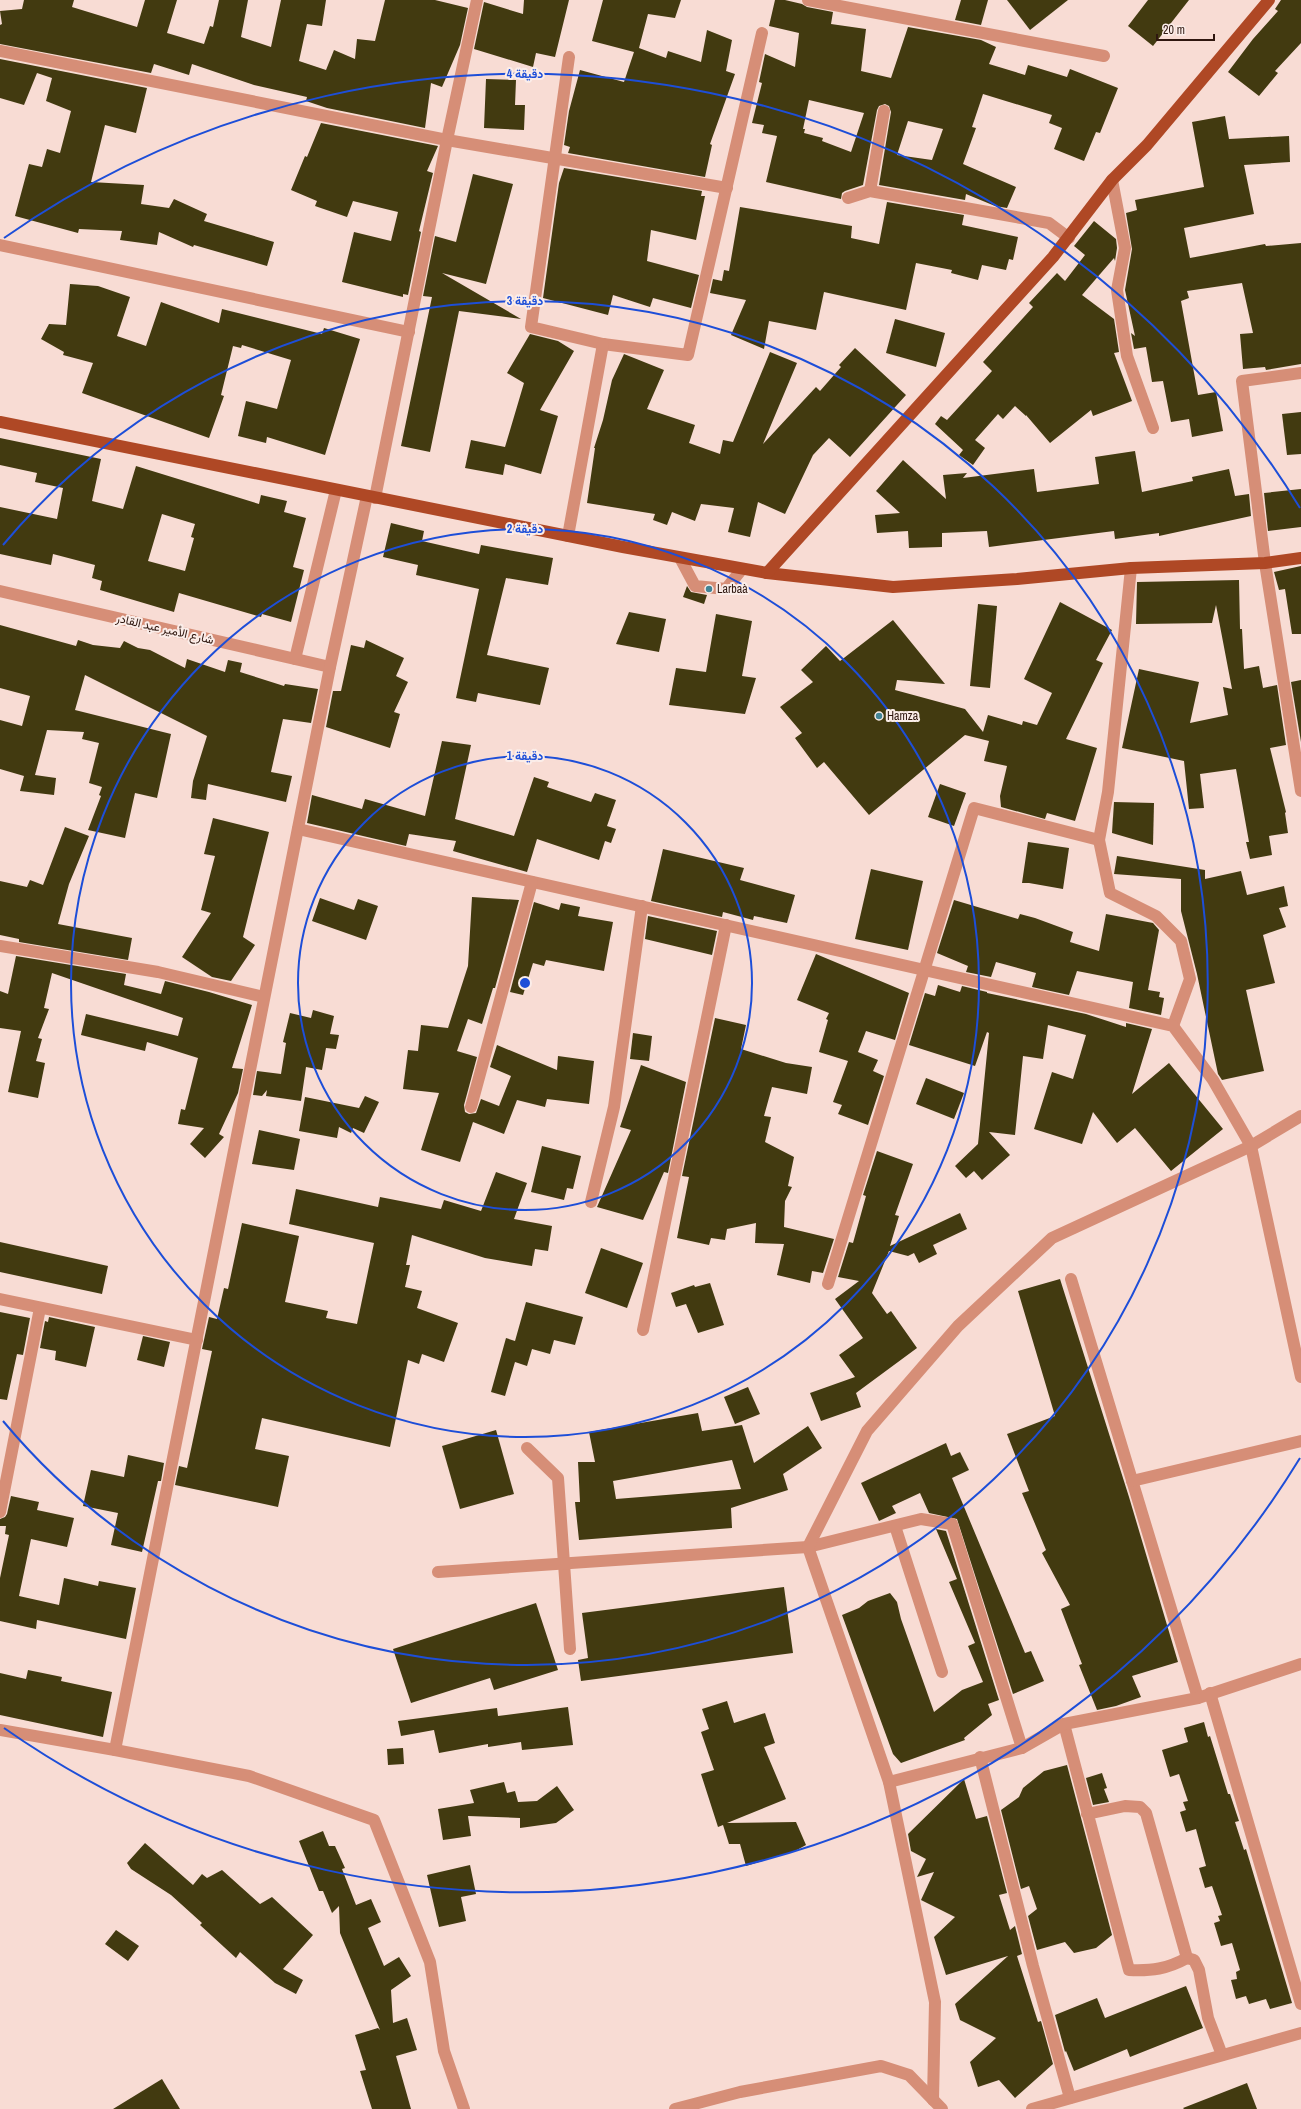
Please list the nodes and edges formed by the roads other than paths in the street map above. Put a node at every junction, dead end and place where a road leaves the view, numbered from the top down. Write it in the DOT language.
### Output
graph roads {
  1 [pos="477,0"];
  2 [pos="808,0"];
  3 [pos="1269,0"];
  4 [pos="762,33"];
  5 [pos="0,51"];
  6 [pos="1104,56"];
  7 [pos="569,57"];
  8 [pos="884,111"];
  9 [pos="446,140"];
  10 [pos="554,158"];
  11 [pos="1112,180"];
  12 [pos="727,188"];
  13 [pos="870,191"];
  14 [pos="848,198"];
  15 [pos="1069,238"];
  16 [pos="0,245"];
  17 [pos="408,332"];
  18 [pos="603,344"];
  19 [pos="1301,373"];
  20 [pos="0,422"];
  21 [pos="1153,428"];
  22 [pos="336,490"];
  23 [pos="371,497"];
  24 [pos="568,536"];
  25 [pos="680,558"];
  26 [pos="1301,558"];
  27 [pos="1265,563"];
  28 [pos="742,568"];
  29 [pos="1131,568"];
  30 [pos="767,573"];
  31 [pos="0,591"];
  32 [pos="295,659"];
  33 [pos="330,666"];
  34 [pos="1301,791"];
  35 [pos="298,829"];
  36 [pos="1099,840"];
  37 [pos="532,882"];
  38 [pos="642,906"];
  39 [pos="726,925"];
  40 [pos="0,946"];
  41 [pos="925,970"];
  42 [pos="264,997"];
  43 [pos="1173,1026"];
  44 [pos="471,1107"];
  45 [pos="1301,1116"];
  46 [pos="1250,1146"];
  47 [pos="591,1202"];
  48 [pos="1071,1279"];
  49 [pos="828,1284"];
  50 [pos="0,1299"];
  51 [pos="40,1308"];
  52 [pos="643,1330"];
  53 [pos="197,1340"];
  54 [pos="1301,1377"];
  55 [pos="1301,1441"];
  56 [pos="526,1448"];
  57 [pos="1132,1481"];
  58 [pos="0,1512"];
  59 [pos="895,1526"];
  60 [pos="808,1547"];
  61 [pos="563,1564"];
  62 [pos="438,1572"];
  63 [pos="570,1649"];
  64 [pos="1301,1664"];
  65 [pos="942,1672"];
  66 [pos="1210,1694"];
  67 [pos="1198,1698"];
  68 [pos="1064,1724"];
  69 [pos="0,1730"];
  70 [pos="1022,1748"];
  71 [pos="115,1750"];
  72 [pos="980,1757"];
  73 [pos="889,1782"];
  74 [pos="1087,1814"];
  75 [pos="1187,1958"];
  76 [pos="1301,2004"];
  77 [pos="1301,2033"];
  78 [pos="1222,2055"];
  79 [pos="1070,2098"];
  80 [pos="933,2100"];
  81 [pos="464,2109"];
  82 [pos="675,2109"];
  83 [pos="942,2109"];
  84 [pos="1032,2109"];
  1 -- 9 [label="street"];
  2 -- 6 [label="street"];
  3 -- 11 [label="main road"];
  4 -- 12 [label="street"];
  5 -- 9 [label="street"];
  7 -- 10 [label="street"];
  8 -- 13 [label="street"];
  9 -- 10 [label="street"];
  9 -- 17 [label="street"];
  10 -- 12 [label="street"];
  10 -- 18 [label="street"];
  11 -- 15 [label="main road"];
  11 -- 21 [label="street"];
  12 -- 18 [label="street"];
  13 -- 14 [label="street"];
  13 -- 15 [label="street"];
  15 -- 30 [label="main road"];
  16 -- 17 [label="street"];
  17 -- 23 [label="street"];
  18 -- 24 [label="street"];
  19 -- 27 [label="street"];
  20 -- 22 [label="main road"];
  22 -- 23 [label="main road"];
  22 -- 32 [label="street"];
  23 -- 24 [label="main road"];
  23 -- 33 [label="street"];
  24 -- 25 [label="main road"];
  25 -- 28 [label="main road"];
  25 -- 28 [label="street"];
  26 -- 27 [label="main road"];
  27 -- 29 [label="main road"];
  27 -- 34 [label="street"];
  28 -- 30 [label="main road"];
  29 -- 30 [label="main road"];
  29 -- 36 [label="street"];
  31 -- 32 [label="street, شارع الأمير عبد القادر"];
  32 -- 33 [label="street, شارع الأمير عبد القادر"];
  33 -- 35 [label="street"];
  35 -- 37 [label="street"];
  35 -- 42 [label="street"];
  36 -- 41 [label="street"];
  36 -- 43 [label="street"];
  37 -- 38 [label="street"];
  37 -- 44 [label="street"];
  38 -- 39 [label="street"];
  38 -- 47 [label="street"];
  39 -- 41 [label="street"];
  39 -- 52 [label="street"];
  40 -- 42 [label="street"];
  41 -- 43 [label="street"];
  41 -- 49 [label="street"];
  42 -- 53 [label="street"];
  43 -- 46 [label="street"];
  45 -- 46 [label="street"];
  46 -- 54 [label="street"];
  46 -- 60 [label="street"];
  48 -- 57 [label="street"];
  50 -- 51 [label="street"];
  51 -- 53 [label="street"];
  51 -- 58 [label="street"];
  53 -- 71 [label="street"];
  55 -- 57 [label="street"];
  56 -- 61 [label="street"];
  57 -- 67 [label="street"];
  59 -- 60 [label="street"];
  59 -- 65 [label="street"];
  59 -- 70 [label="street"];
  60 -- 61 [label="street"];
  60 -- 73 [label="street"];
  61 -- 62 [label="street"];
  61 -- 63 [label="street"];
  64 -- 66 [label="street"];
  66 -- 67 [label="street"];
  66 -- 76 [label="street"];
  67 -- 68 [label="street"];
  68 -- 70 [label="street"];
  68 -- 74 [label="street"];
  69 -- 71 [label="street"];
  70 -- 72 [label="street"];
  71 -- 81 [label="street"];
  72 -- 73 [label="street"];
  72 -- 79 [label="street"];
  73 -- 80 [label="street"];
  74 -- 75 [label="street"];
  74 -- 75 [label="street"];
  75 -- 78 [label="street"];
  77 -- 78 [label="street"];
  78 -- 79 [label="street"];
  79 -- 84 [label="street"];
  80 -- 82 [label="street"];
  80 -- 83 [label="street"];
}
